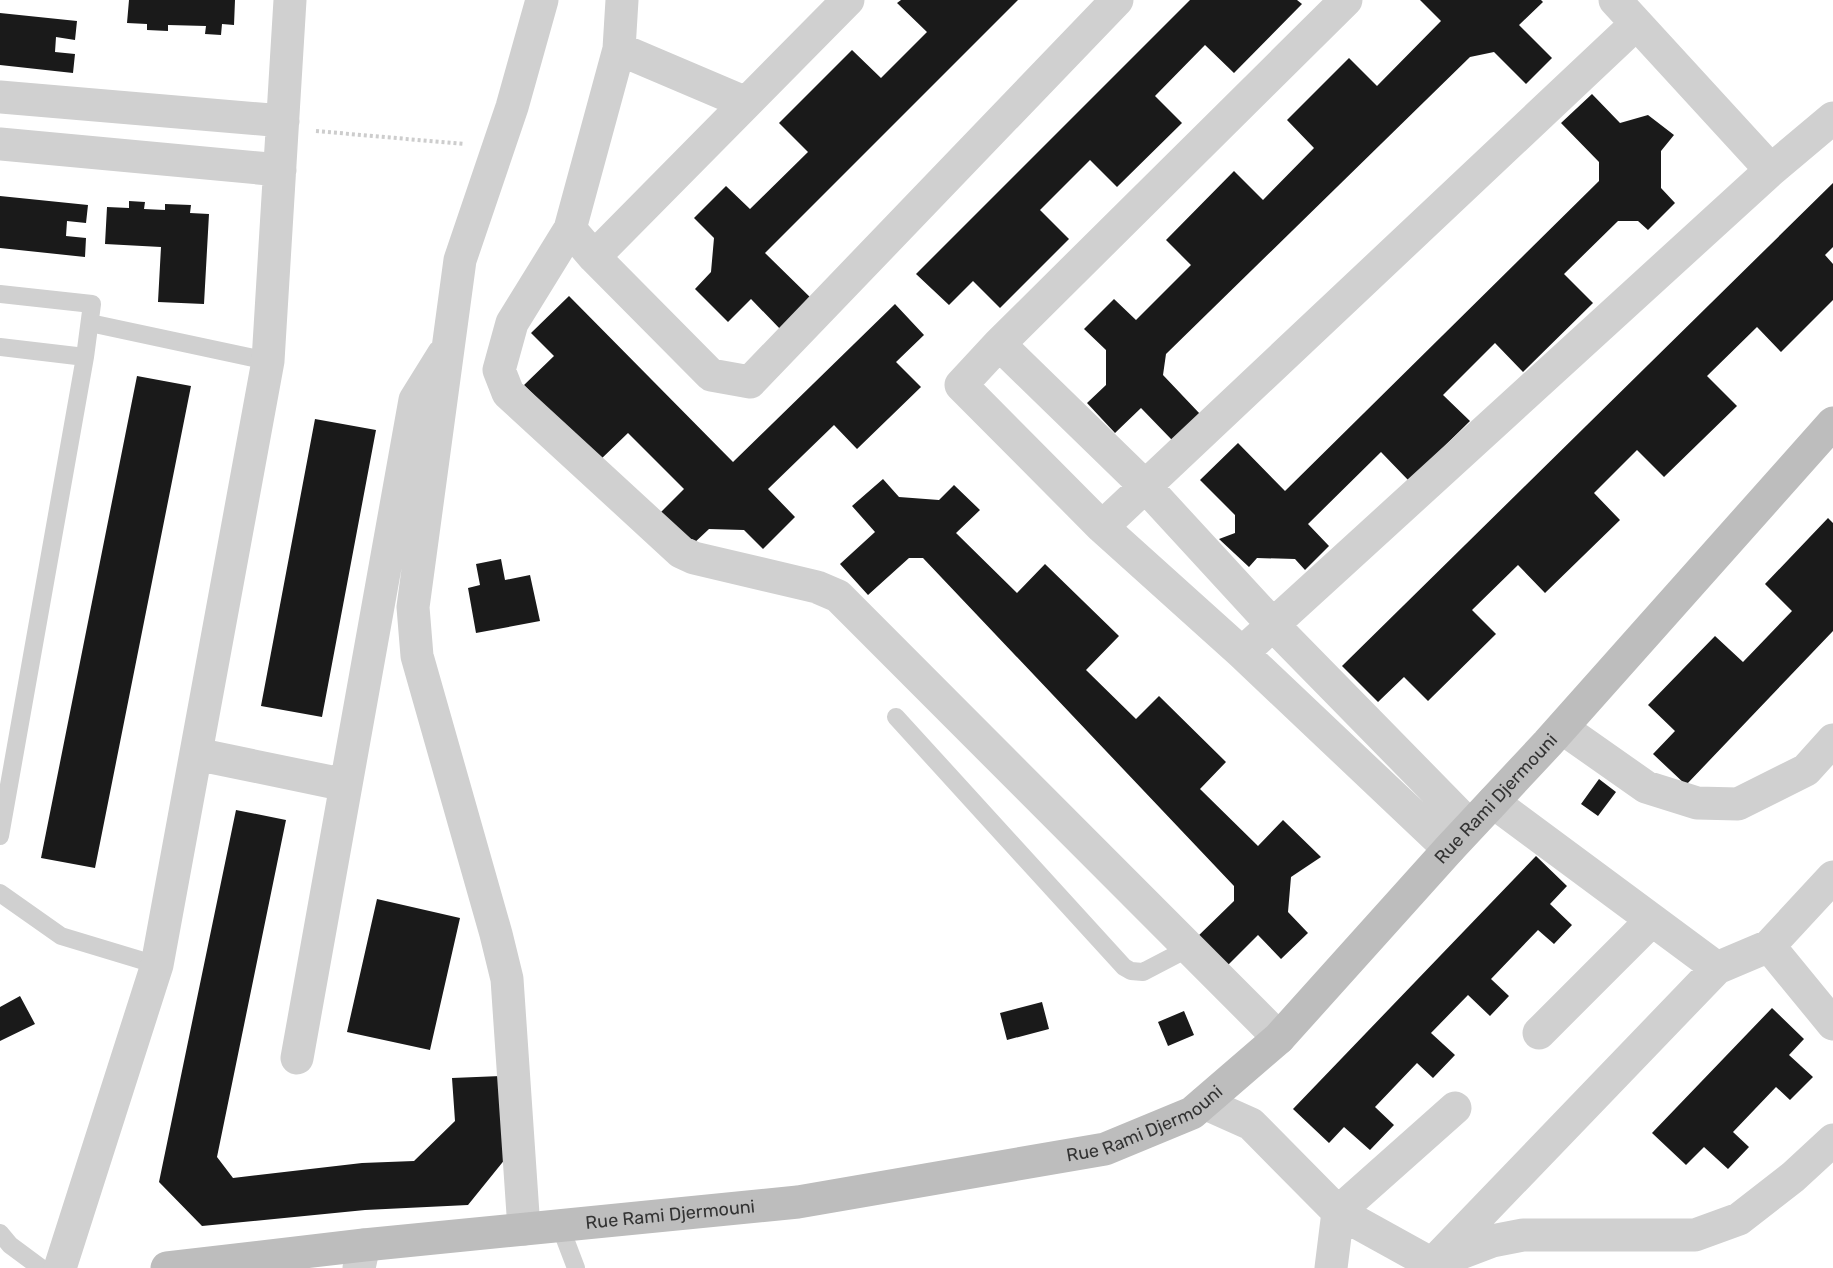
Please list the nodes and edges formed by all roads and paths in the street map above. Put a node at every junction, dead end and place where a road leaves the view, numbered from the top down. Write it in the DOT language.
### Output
graph roads {
  1 [pos="290,0"];
  2 [pos="542,0"];
  3 [pos="622,0"];
  4 [pos="848,0"];
  5 [pos="1117,0"];
  6 [pos="1346,0"];
  7 [pos="1625,12"];
  8 [pos="619,50"];
  9 [pos="0,97"];
  10 [pos="746,103"];
  11 [pos="1833,118"];
  12 [pos="282,125"];
  13 [pos="5,141"];
  14 [pos="499,147"];
  15 [pos="280,170"];
  16 [pos="1771,170"];
  17 [pos="570,229"];
  18 [pos="594,256"];
  19 [pos="0,294"];
  20 [pos="90,323"];
  21 [pos="999,344"];
  22 [pos="448,346"];
  23 [pos="0,347"];
  24 [pos="85,357"];
  25 [pos="268,361"];
  26 [pos="1833,423"];
  27 [pos="1146,487"];
  28 [pos="1102,527"];
  29 [pos="1273,625"];
  30 [pos="1242,652"];
  31 [pos="896,717"];
  32 [pos="1562,728"];
  33 [pos="1833,740"];
  34 [pos="196,754"];
  35 [pos="346,785"];
  36 [pos="1493,802"];
  37 [pos="0,836"];
  38 [pos="1460,838"];
  39 [pos="1833,877"];
  40 [pos="0,893"];
  41 [pos="1652,920"];
  42 [pos="1769,946"];
  43 [pos="1189,948"];
  44 [pos="158,965"];
  45 [pos="1717,968"];
  46 [pos="1833,1024"];
  47 [pos="1539,1033"];
  48 [pos="1279,1038"];
  49 [pos="297,1058"];
  50 [pos="1204,1103"];
  51 [pos="1455,1108"];
  52 [pos="1833,1140"];
  53 [pos="1338,1212"];
  54 [pos="560,1226"];
  55 [pos="524,1229"];
  56 [pos="0,1233"];
  57 [pos="361,1257"];
  58 [pos="1432,1266"];
  59 [pos="41,1268"];
  60 [pos="60,1268"];
  61 [pos="167,1268"];
  62 [pos="576,1268"];
  63 [pos="1331,1268"];
  1 -- 12 [label="street"];
  2 -- 14 [label="street"];
  3 -- 8 [label="street"];
  4 -- 10 [label="street"];
  5 -- 18 [label="street"];
  6 -- 21 [label="street"];
  7 -- 16 [label="street"];
  7 -- 27 [label="street"];
  8 -- 10 [label="street"];
  8 -- 17 [label="street"];
  9 -- 12 [label="street"];
  10 -- 18 [label="street"];
  11 -- 16 [label="street"];
  12 -- 14 [label="path"];
  12 -- 15 [label="street"];
  13 -- 15 [label="street"];
  14 -- 22 [label="street"];
  15 -- 25 [label="street"];
  16 -- 29 [label="street"];
  17 -- 18 [label="street"];
  17 -- 43 [label="street"];
  19 -- 20 [label="lane"];
  20 -- 24 [label="lane"];
  20 -- 25 [label="lane"];
  21 -- 27 [label="street"];
  21 -- 28 [label="street"];
  22 -- 35 [label="street"];
  22 -- 55 [label="street"];
  23 -- 24 [label="lane"];
  24 -- 37 [label="lane"];
  25 -- 34 [label="street"];
  26 -- 32 [label="main road, Rue Rami Djermouni"];
  27 -- 28 [label="street"];
  27 -- 29 [label="street"];
  28 -- 30 [label="street"];
  29 -- 30 [label="street"];
  29 -- 38 [label="street"];
  30 -- 38 [label="street"];
  31 -- 43 [label="lane"];
  32 -- 33 [label="street"];
  32 -- 36 [label="main road, Rue Rami Djermouni"];
  34 -- 35 [label="street"];
  34 -- 44 [label="street"];
  35 -- 49 [label="street"];
  36 -- 38 [label="main road, Rue Rami Djermouni"];
  36 -- 41 [label="street"];
  38 -- 48 [label="main road, Rue Rami Djermouni"];
  39 -- 42 [label="street"];
  40 -- 44 [label="lane"];
  41 -- 45 [label="street"];
  41 -- 47 [label="street"];
  42 -- 45 [label="street"];
  42 -- 46 [label="street"];
  43 -- 48 [label="street"];
  44 -- 60 [label="street"];
  45 -- 58 [label="street"];
  48 -- 50 [label="main road, Rue Rami Djermouni"];
  50 -- 53 [label="street"];
  50 -- 54 [label="main road, Rue Rami Djermouni"];
  51 -- 53 [label="street"];
  52 -- 58 [label="street"];
  53 -- 58 [label="street"];
  53 -- 63 [label="street"];
  54 -- 55 [label="main road, Rue Rami Djermouni"];
  54 -- 62 [label="lane"];
  55 -- 57 [label="main road, Rue Rami Djermouni"];
  56 -- 59 [label="lane"];
  57 -- 61 [label="main road, Rue Rami Djermouni"];
}
